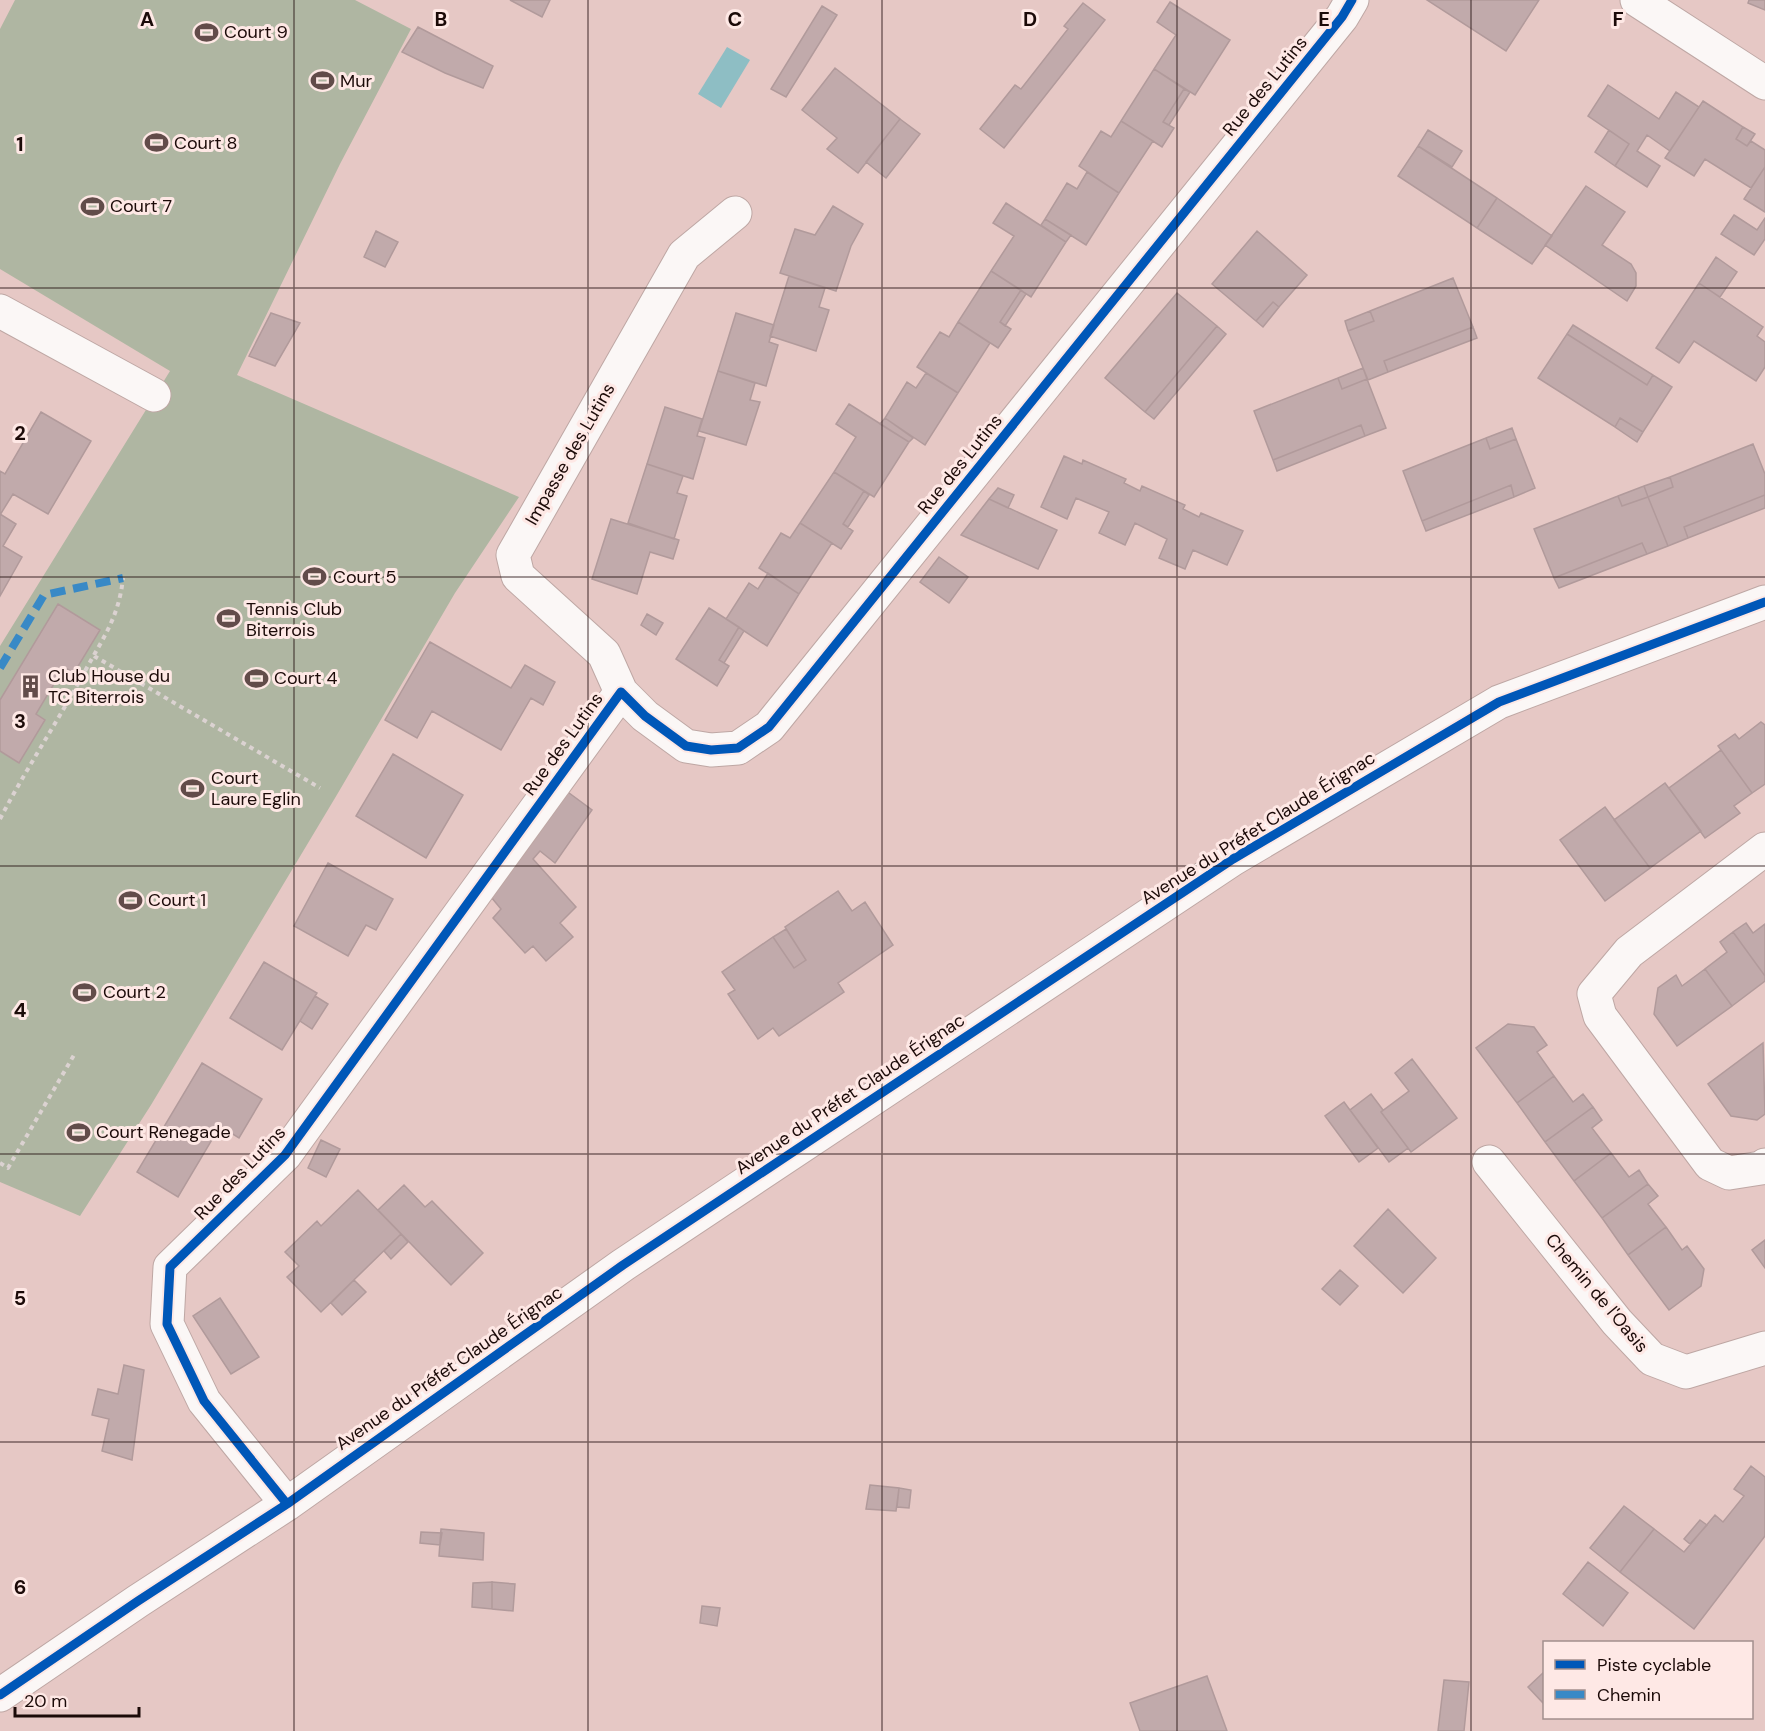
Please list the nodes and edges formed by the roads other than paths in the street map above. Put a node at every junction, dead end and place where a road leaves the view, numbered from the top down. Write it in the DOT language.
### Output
graph roads {
  1 [pos="1352,0"];
  2 [pos="1637,0"];
  3 [pos="1765,83"];
  4 [pos="735,213"];
  5 [pos="2,317"];
  6 [pos="154,395"];
  7 [pos="1765,602"];
  8 [pos="621,692"];
  9 [pos="1765,849"];
  10 [pos="1489,1162"];
  11 [pos="1765,1165"];
  12 [pos="1765,1348"];
  13 [pos="287,1504"];
  14 [pos="0,1695"];
  1 -- 8 [label="street, Rue des Lutins"];
  2 -- 3 [label="street"];
  4 -- 8 [label="street, Impasse des Lutins"];
  5 -- 6 [label="street"];
  7 -- 13 [label="street, Avenue du Préfet Claude Érignac"];
  8 -- 13 [label="street, Rue des Lutins"];
  9 -- 11 [label="street"];
  10 -- 12 [label="street, Chemin de l'Oasis"];
  13 -- 14 [label="street, Avenue du Préfet Claude Érignac"];
}
